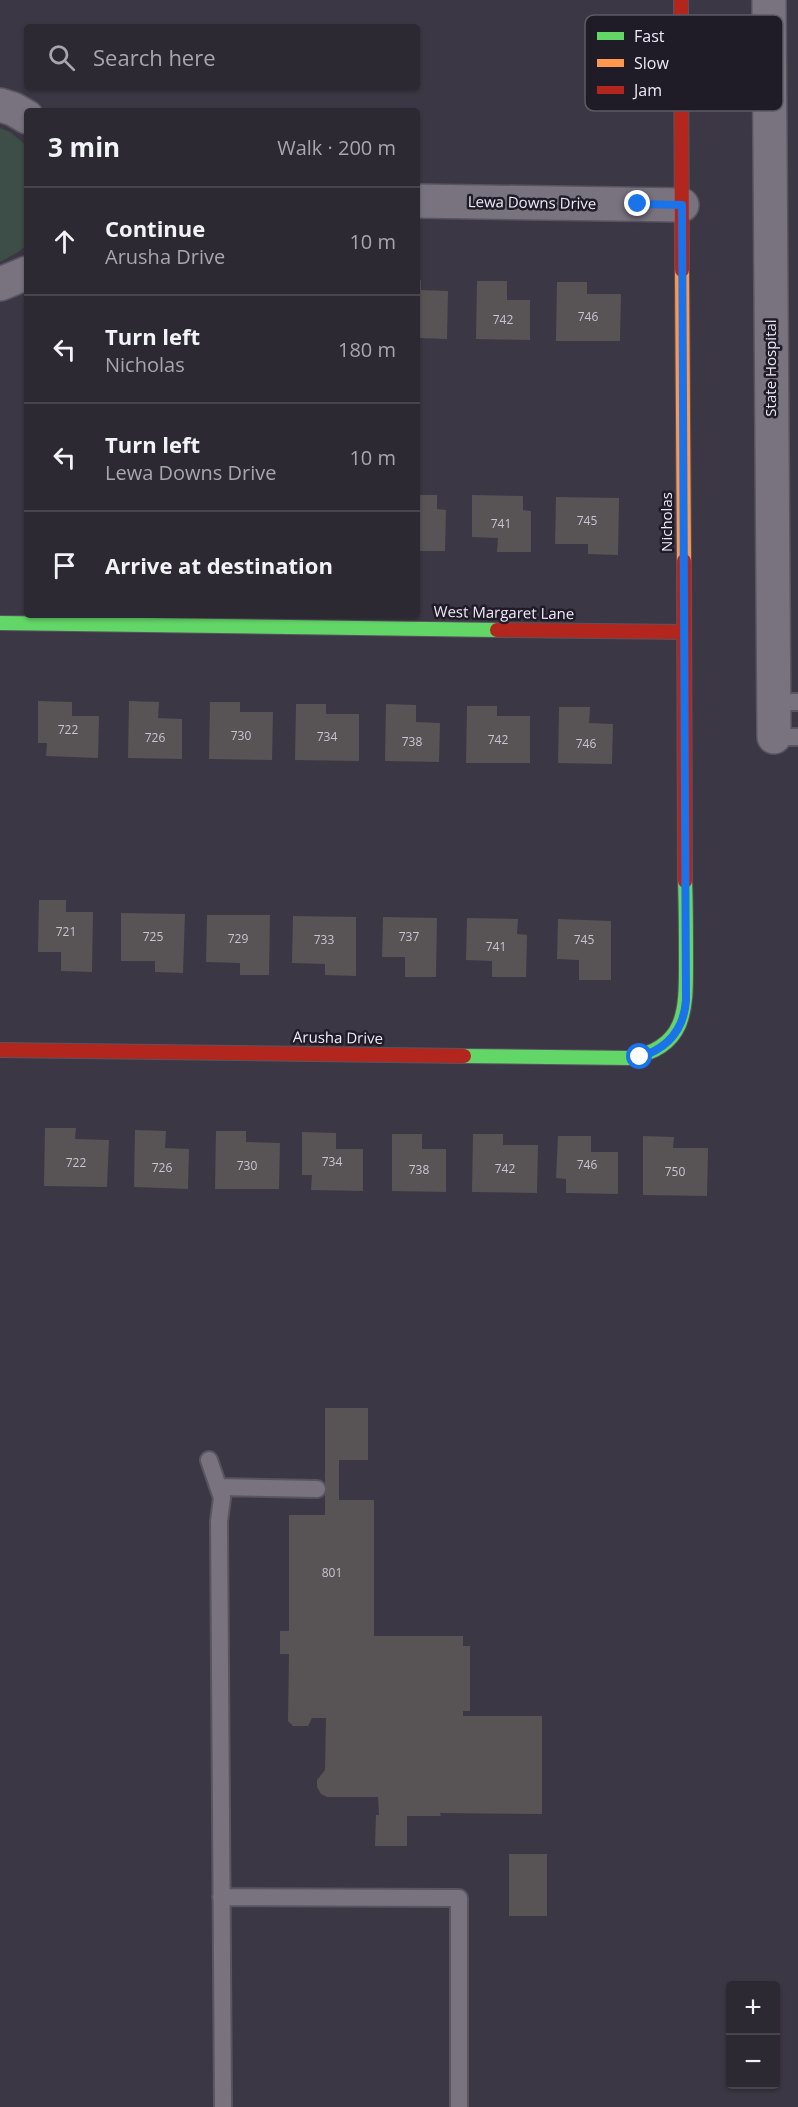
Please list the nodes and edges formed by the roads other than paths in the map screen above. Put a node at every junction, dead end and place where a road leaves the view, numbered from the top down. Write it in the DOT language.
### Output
graph roads {
  1 [pos="681,0"];
  2 [pos="769,0"];
  3 [pos="681,15"];
  4 [pos="769,15"];
  5 [pos="0,105"];
  6 [pos="682,111"];
  7 [pos="772,111"];
  8 [pos="24,116"];
  9 [pos="420,201"];
  10 [pos="682,205"];
  11 [pos="24,274"];
  12 [pos="0,284"];
  13 [pos="0,623"];
  14 [pos="684,632"];
  15 [pos="786,702"];
  16 [pos="786,737"];
  17 [pos="671,1040"];
  18 [pos="0,1050"];
  19 [pos="209,1460"];
  20 [pos="219,1487"];
  21 [pos="317,1489"];
  22 [pos="221,1897"];
  23 [pos="223,2107"];
  24 [pos="459,2107"];
  1 -- 3 [label="street, Nicholas"];
  2 -- 4 [label="street, State Hospital"];
  5 -- 8 [label="street"];
  6 -- 10 [label="street, Nicholas"];
  7 -- 15 [label="street, State Hospital"];
  9 -- 10 [label="street, Lewa Downs Drive"];
  10 -- 14 [label="street, Nicholas"];
  11 -- 12 [label="street"];
  13 -- 14 [label="street, West Margaret Lane"];
  14 -- 17 [label="street, Nicholas"];
  15 -- 16 [label="street, State Hospital"];
  17 -- 18 [label="street, Arusha Drive"];
  19 -- 20 [label="lane"];
  20 -- 21 [label="lane"];
  20 -- 22 [label="lane"];
  22 -- 23 [label="lane"];
  22 -- 24 [label="lane"];
}
